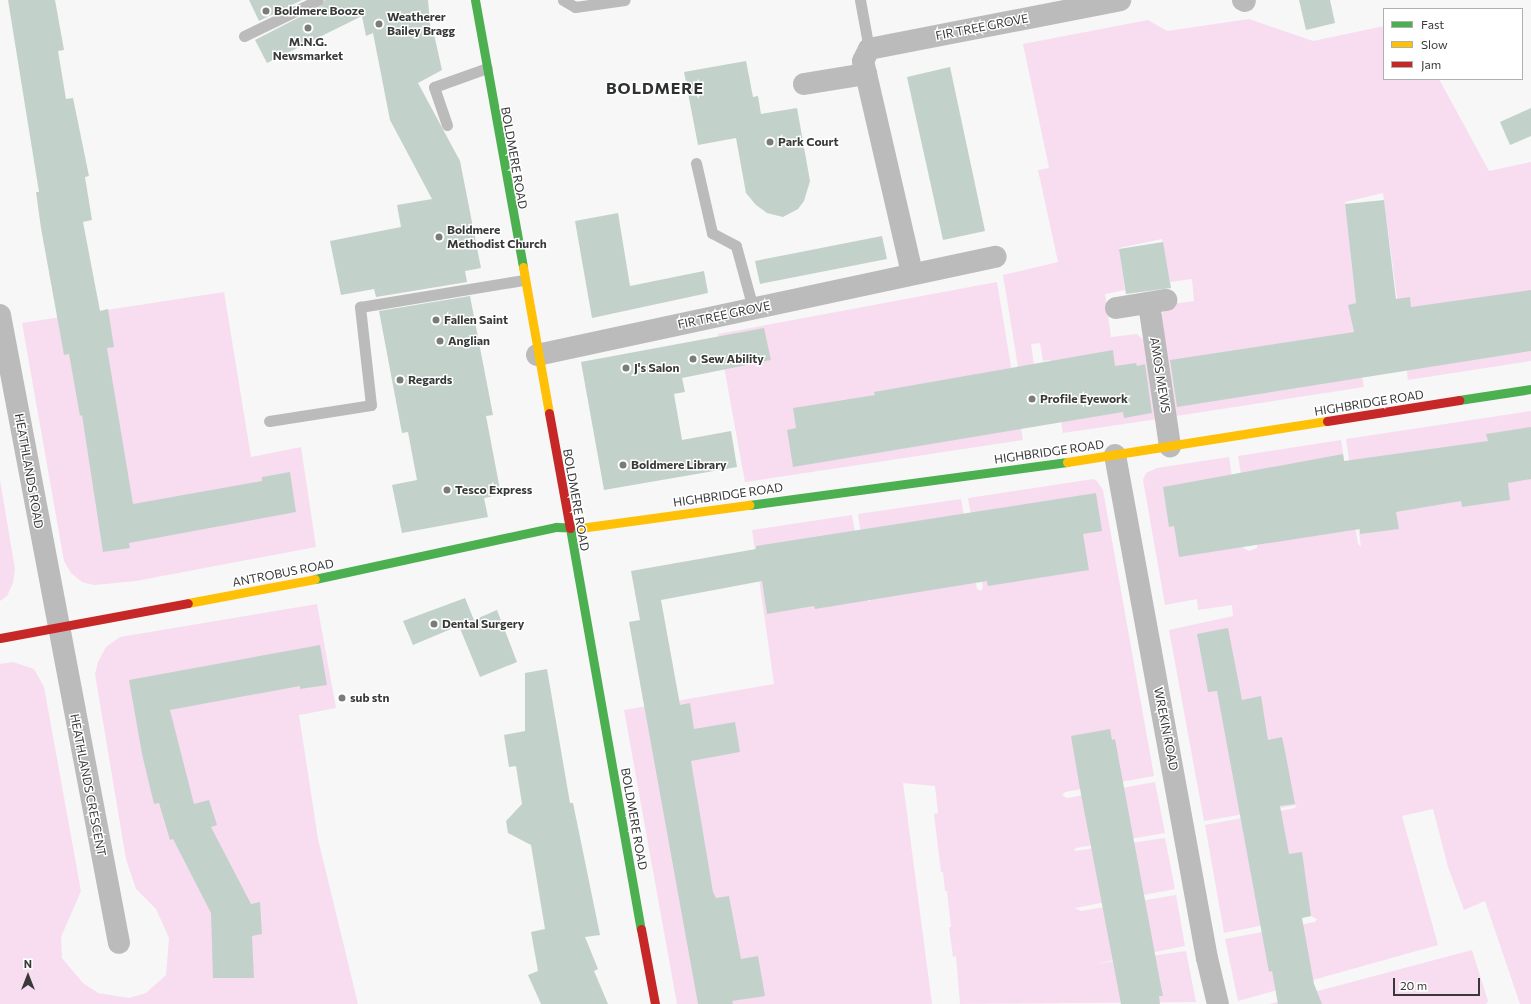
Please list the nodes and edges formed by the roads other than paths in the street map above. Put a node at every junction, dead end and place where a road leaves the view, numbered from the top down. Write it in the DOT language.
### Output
graph roads {
  1 [pos="318,0"];
  2 [pos="475,0"];
  3 [pos="563,0"];
  4 [pos="625,0"];
  5 [pos="860,0"];
  6 [pos="1120,0"];
  7 [pos="244,36"];
  8 [pos="869,48"];
  9 [pos="487,68"];
  10 [pos="866,74"];
  11 [pos="804,84"];
  12 [pos="447,125"];
  13 [pos="696,163"];
  14 [pos="996,257"];
  15 [pos="912,274"];
  16 [pos="523,280"];
  17 [pos="753,308"];
  18 [pos="1116,308"];
  19 [pos="0,315"];
  20 [pos="537,355"];
  21 [pos="1531,390"];
  22 [pos="269,421"];
  23 [pos="1170,446"];
  24 [pos="1115,455"];
  25 [pos="569,527"];
  26 [pos="58,627"];
  27 [pos="0,638"];
  28 [pos="119,943"];
  29 [pos="655,1004"];
  30 [pos="1218,1004"];
  1 -- 7 [label="lane"];
  2 -- 9 [label="street, BOLDMERE ROAD"];
  3 -- 4 [label="lane"];
  5 -- 8 [label="lane"];
  6 -- 8 [label="street, FIR TREE GROVE"];
  8 -- 10 [label="street"];
  9 -- 12 [label="lane"];
  9 -- 16 [label="street, BOLDMERE ROAD"];
  10 -- 11 [label="street"];
  10 -- 15 [label="street"];
  13 -- 17 [label="lane"];
  14 -- 15 [label="street, FIR TREE GROVE"];
  15 -- 17 [label="street, FIR TREE GROVE"];
  16 -- 20 [label="street, BOLDMERE ROAD"];
  16 -- 22 [label="lane"];
  17 -- 20 [label="street, FIR TREE GROVE"];
  18 -- 23 [label="street, AMOS MEWS"];
  19 -- 26 [label="street, HEATHLANDS ROAD"];
  20 -- 25 [label="street, BOLDMERE ROAD"];
  21 -- 23 [label="street, HIGHBRIDGE ROAD"];
  23 -- 24 [label="street, HIGHBRIDGE ROAD"];
  24 -- 25 [label="street, HIGHBRIDGE ROAD"];
  24 -- 30 [label="street, WREKIN ROAD"];
  25 -- 26 [label="street, ANTROBUS ROAD"];
  25 -- 29 [label="street, BOLDMERE ROAD"];
  26 -- 27 [label="street, ANTROBUS ROAD"];
  26 -- 28 [label="street, HEATHLANDS CRESCENT"];
}
